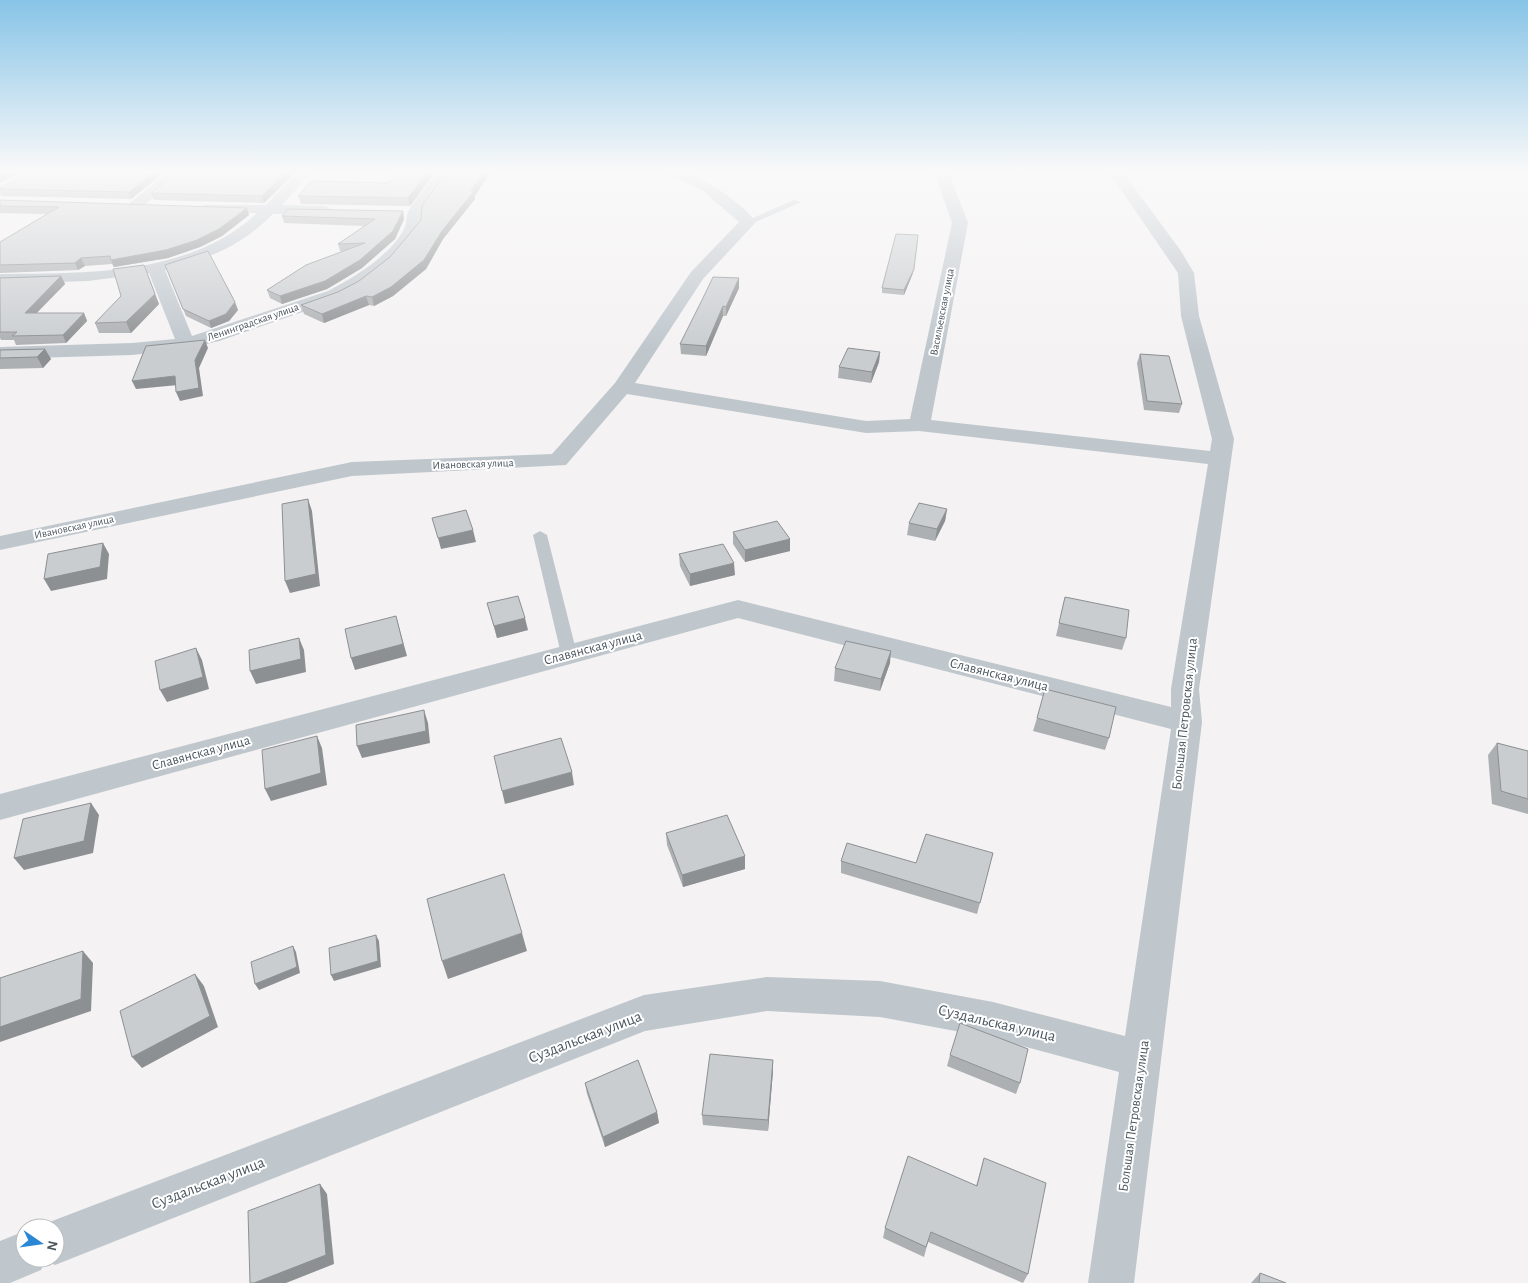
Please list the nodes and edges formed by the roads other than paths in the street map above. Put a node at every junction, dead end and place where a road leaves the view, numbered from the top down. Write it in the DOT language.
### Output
graph roads {
  1 [pos="245,231"];
  2 [pos="410,231"];
  3 [pos="739,231"];
  4 [pos="958,231"];
  5 [pos="1158,231"];
  6 [pos="155,267"];
  7 [pos="0,279"];
  8 [pos="186,343"];
  9 [pos="0,353"];
  10 [pos="622,387"];
  11 [pos="919,425"];
  12 [pos="1220,460"];
  13 [pos="540,535"];
  14 [pos="0,542"];
  15 [pos="569,654"];
  16 [pos="1187,722"];
  17 [pos="0,807"];
  18 [pos="1141,1059"];
  19 [pos="65,1238"];
  20 [pos="15,1258"];
  21 [pos="0,1264"];
  22 [pos="1111,1283"];
  1 -- 6 [label="street"];
  2 -- 8 [label="street, Ленинградская улица"];
  3 -- 10 [label="street, Ивановская улица"];
  4 -- 11 [label="street, Васильевская улица"];
  5 -- 12 [label="street, Большая Петровская улица"];
  6 -- 7 [label="street"];
  6 -- 8 [label="street"];
  8 -- 9 [label="street, Ленинградская улица"];
  10 -- 11 [label="street"];
  10 -- 14 [label="street, Ивановская улица"];
  11 -- 12 [label="street"];
  12 -- 16 [label="street, Большая Петровская улица"];
  13 -- 15 [label="lane"];
  15 -- 16 [label="street, Славянская улица"];
  15 -- 17 [label="street, Славянская улица"];
  16 -- 18 [label="street, Большая Петровская улица"];
  18 -- 19 [label="street, Суздальская улица"];
  18 -- 22 [label="street, Большая Петровская улица"];
  20 -- 21 [label="street"];
}
